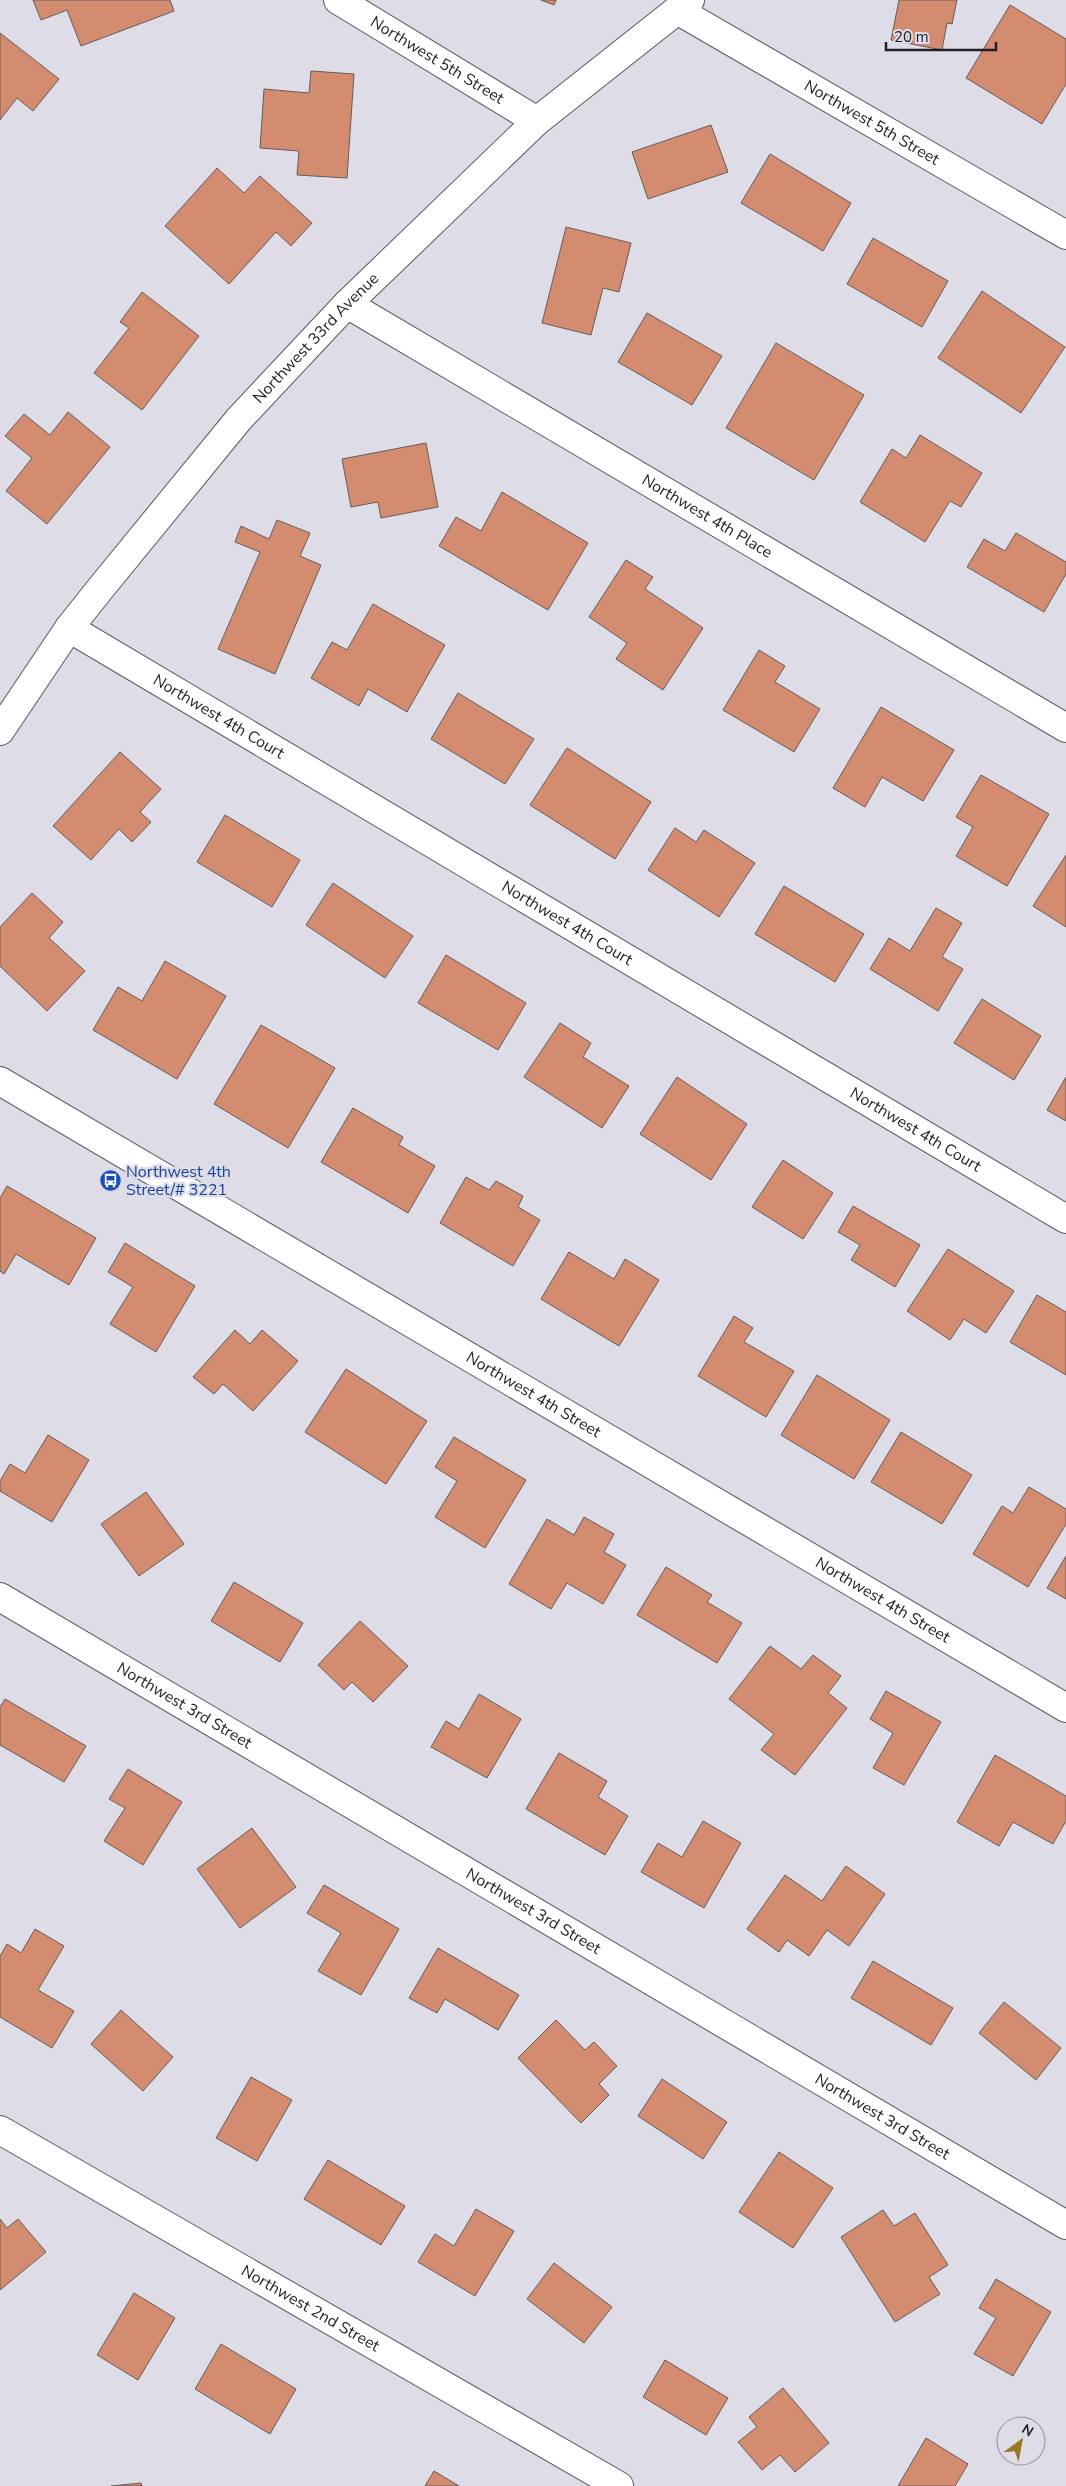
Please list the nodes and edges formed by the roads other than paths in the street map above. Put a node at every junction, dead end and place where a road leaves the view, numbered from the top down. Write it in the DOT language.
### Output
graph roads {
  1 [pos="338,0"];
  2 [pos="684,5"];
  3 [pos="537,121"];
  4 [pos="1066,235"];
  5 [pos="347,304"];
  6 [pos="69,628"];
  7 [pos="1066,728"];
  8 [pos="0,731"];
  9 [pos="0,1081"];
  10 [pos="1066,1219"];
  11 [pos="0,1597"];
  12 [pos="1066,1708"];
  13 [pos="0,2130"];
  14 [pos="1066,2225"];
  15 [pos="619,2486"];
  1 -- 3 [label="street, Northwest 5th Street"];
  2 -- 3 [label="street, Northwest 33rd Avenue"];
  2 -- 4 [label="street, Northwest 5th Street"];
  3 -- 5 [label="street, Northwest 33rd Avenue"];
  5 -- 6 [label="street, Northwest 33rd Avenue"];
  5 -- 7 [label="street, Northwest 4th Place"];
  6 -- 8 [label="street, Northwest 33rd Avenue"];
  6 -- 10 [label="street, Northwest 4th Court"];
  9 -- 12 [label="street, Northwest 4th Street"];
  11 -- 14 [label="street, Northwest 3rd Street"];
  13 -- 15 [label="street, Northwest 2nd Street"];
}
